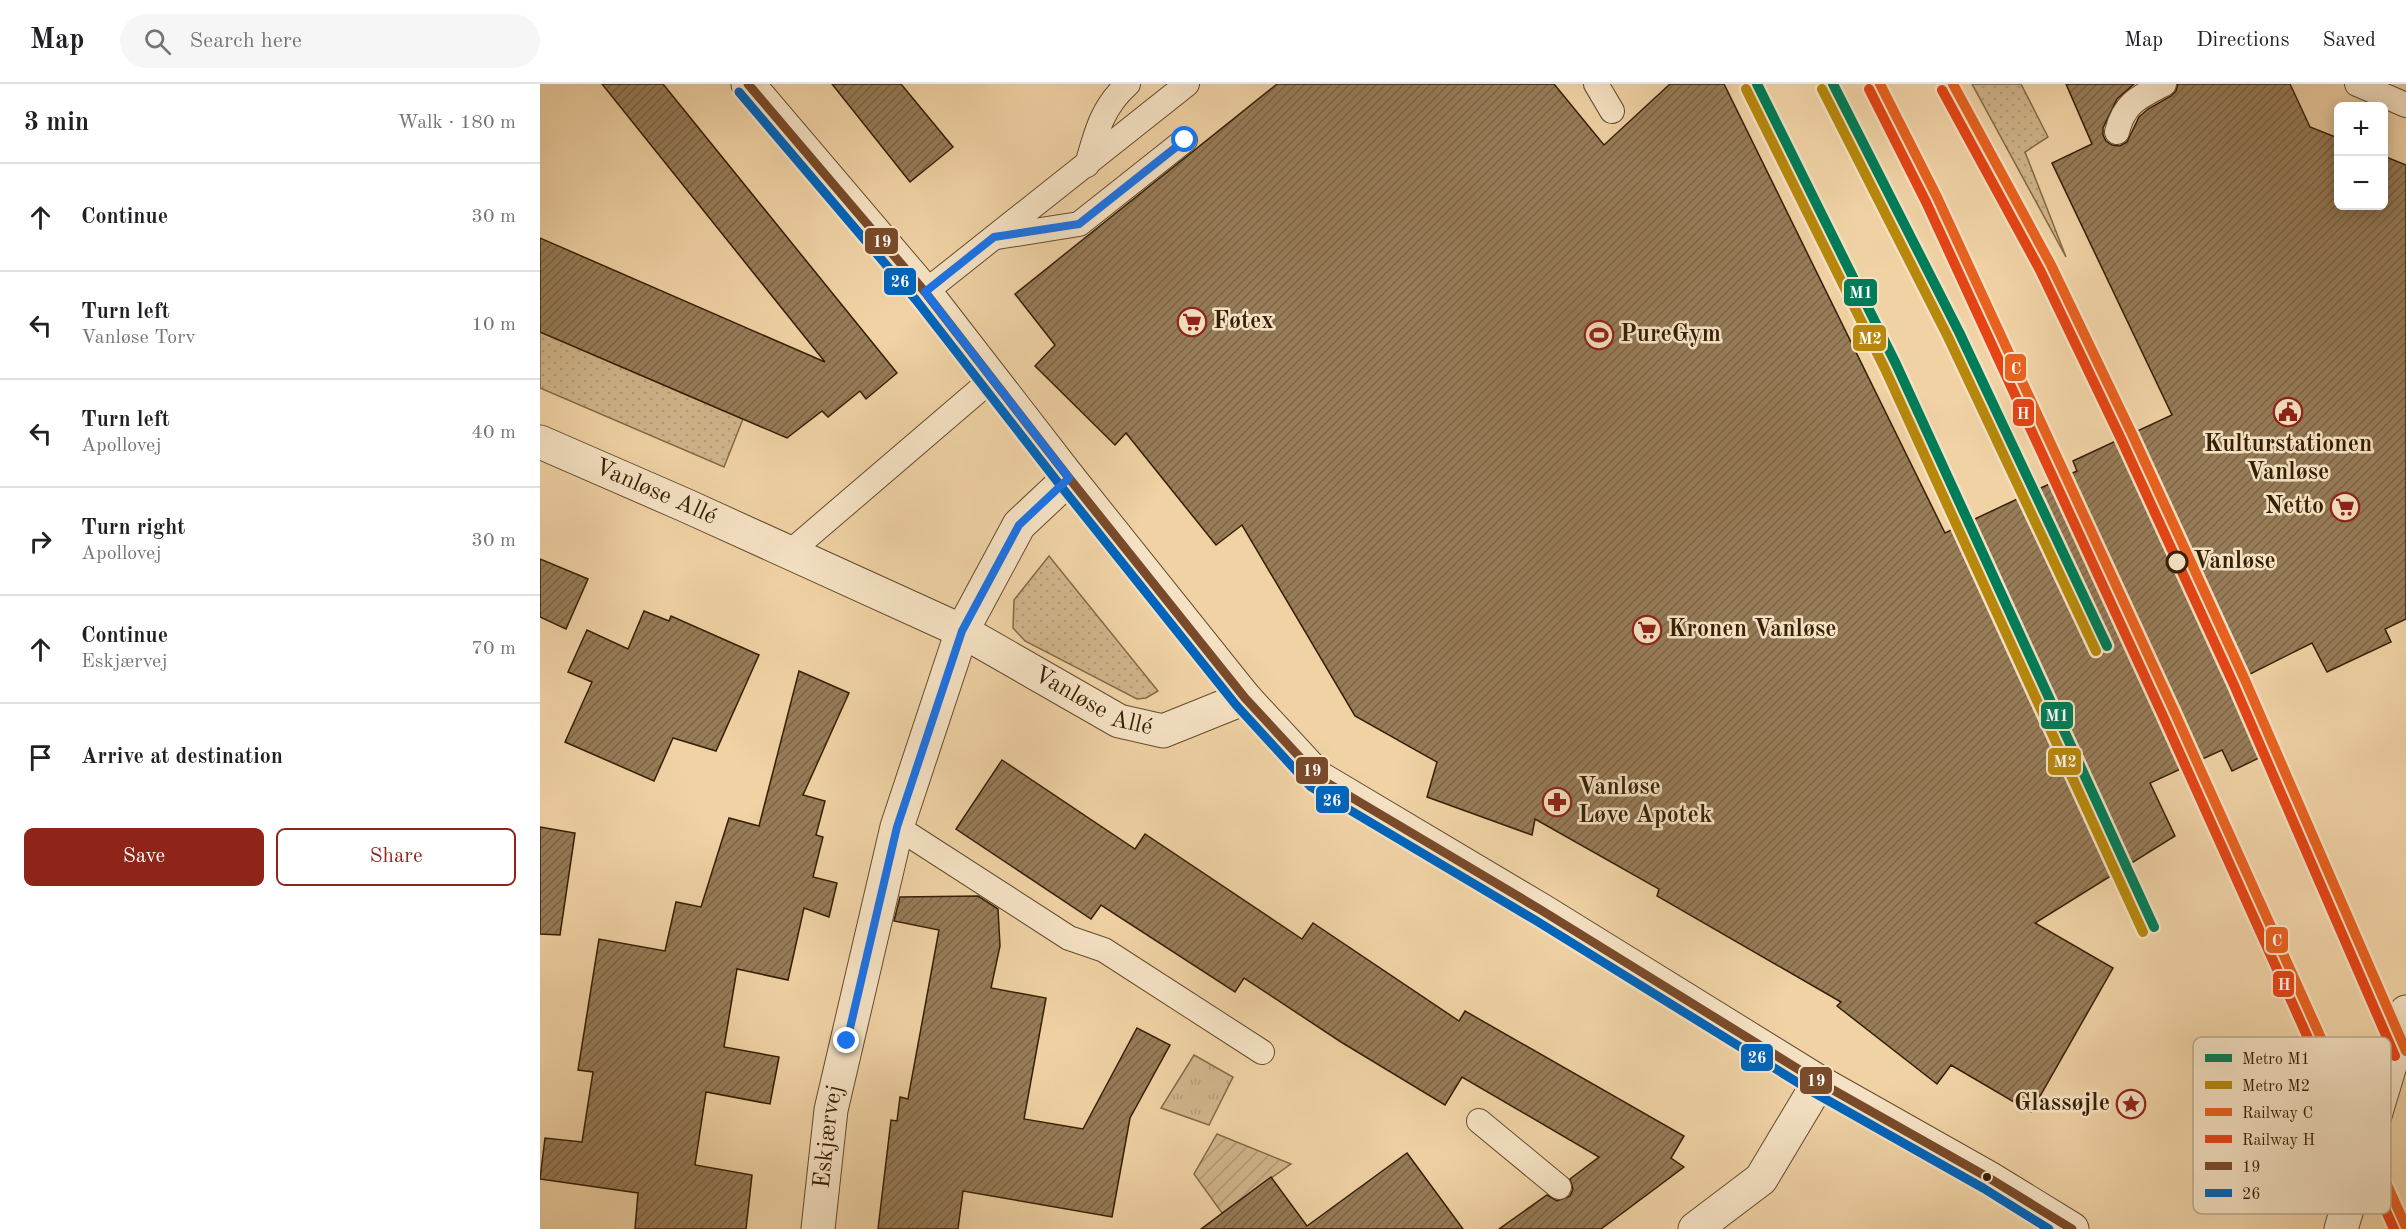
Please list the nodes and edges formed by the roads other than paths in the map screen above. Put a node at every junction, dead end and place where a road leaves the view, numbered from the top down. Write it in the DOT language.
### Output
graph roads {
  1 [pos="748,84"];
  2 [pos="1128,84"];
  3 [pos="1187,84"];
  4 [pos="1596,84"];
  5 [pos="2164,84"];
  6 [pos="2357,84"];
  7 [pos="2406,105"];
  8 [pos="1612,111"];
  9 [pos="2117,132"];
  10 [pos="1185,140"];
  11 [pos="1087,165"];
  12 [pos="994,237"];
  13 [pos="925,292"];
  14 [pos="992,379"];
  15 [pos="540,442"];
  16 [pos="1069,478"];
  17 [pos="790,552"];
  18 [pos="962,631"];
  19 [pos="1245,698"];
  20 [pos="897,827"];
  21 [pos="2406,1012"];
  22 [pos="1262,1052"];
  23 [pos="2391,1062"];
  24 [pos="1819,1082"];
  25 [pos="1479,1121"];
  26 [pos="1558,1187"];
  27 [pos="2345,1214"];
  28 [pos="818,1229"];
  29 [pos="1695,1229"];
  30 [pos="2072,1229"];
  31 [pos="2341,1229"];
  1 -- 13 [label="street"];
  2 -- 11 [label="lane"];
  3 -- 11 [label="lane"];
  4 -- 8 [label="lane"];
  5 -- 9 [label="lane"];
  6 -- 7 [label="lane"];
  10 -- 12 [label="lane"];
  11 -- 12 [label="lane"];
  12 -- 13 [label="lane"];
  13 -- 14 [label="street"];
  14 -- 16 [label="street"];
  14 -- 17 [label="lane"];
  15 -- 17 [label="street, Vanløse Allé"];
  16 -- 18 [label="street, Eskjærvej"];
  16 -- 19 [label="street"];
  17 -- 18 [label="street, Vanløse Allé"];
  18 -- 19 [label="street, Vanløse Allé"];
  18 -- 20 [label="street, Eskjærvej"];
  19 -- 24 [label="street"];
  20 -- 22 [label="lane"];
  20 -- 28 [label="street, Eskjærvej"];
  21 -- 23 [label="street"];
  24 -- 29 [label="street"];
  24 -- 30 [label="street"];
  25 -- 26 [label="lane"];
  27 -- 31 [label="street"];
}
